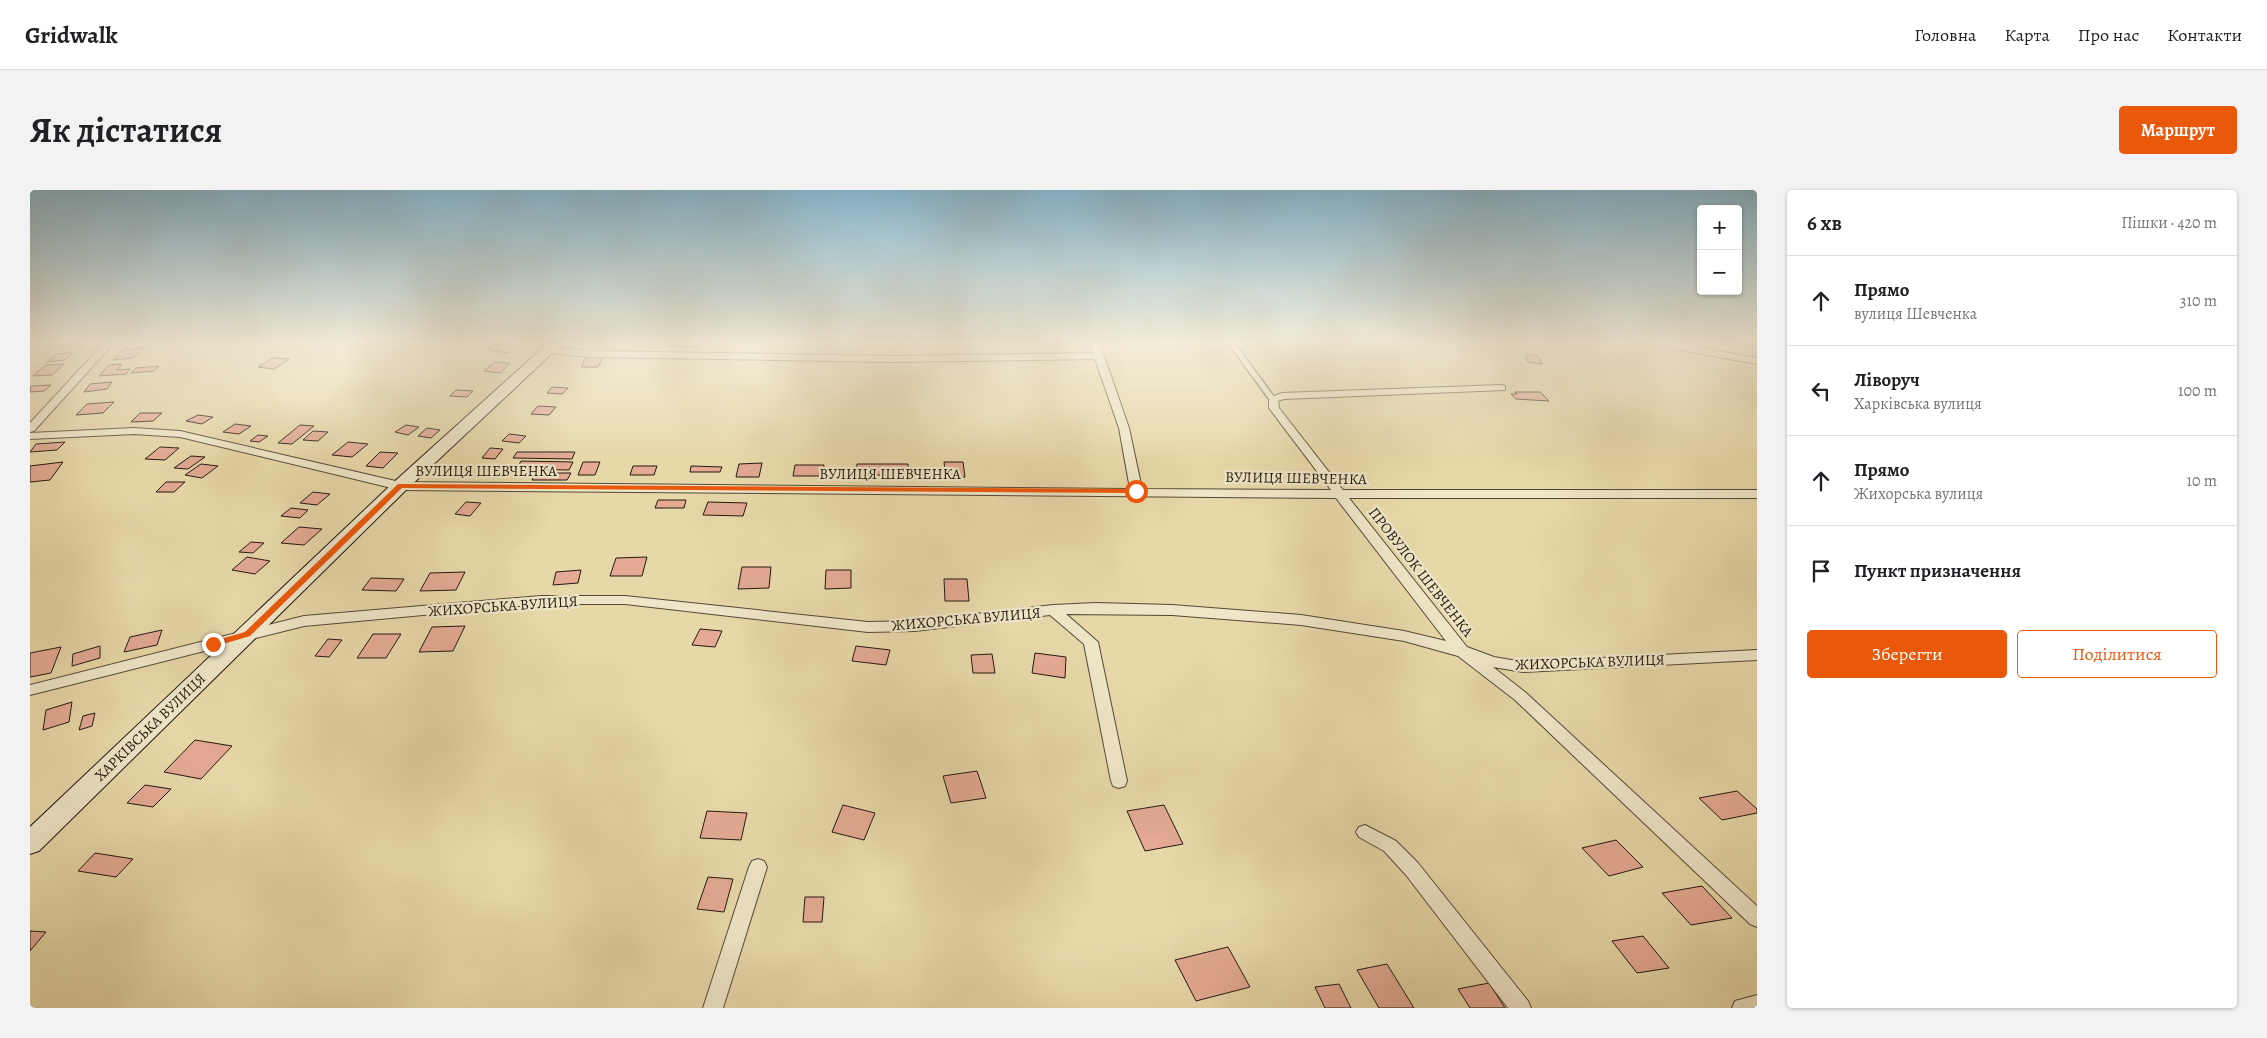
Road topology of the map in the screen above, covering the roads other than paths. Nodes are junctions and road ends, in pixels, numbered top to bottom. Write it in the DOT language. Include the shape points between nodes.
graph roads {
  1 [pos="73,382"];
  2 [pos="514,382"];
  3 [pos="1109,382"];
  4 [pos="1260,382"];
  5 [pos="1501,388"];
  6 [pos="1273,400"];
  7 [pos="30,429"];
  8 [pos="30,436"];
  9 [pos="400,486"];
  10 [pos="1136,491"];
  11 [pos="1340,494"];
  12 [pos="1757,494"];
  13 [pos="1053,610"];
  14 [pos="248,634"];
  15 [pos="1462,651"];
  16 [pos="1757,655"];
  17 [pos="30,690"];
  18 [pos="1119,781"];
  19 [pos="1365,832"];
  20 [pos="30,843"];
  21 [pos="758,867"];
  22 [pos="1757,918"];
  23 [pos="1757,1005"];
  24 [pos="713,1008"];
  25 [pos="1521,1008"];
  26 [pos="1742,1008"];
  1 -- 7 [label="street"];
  2 -- 9 [label="main road, ХАРКІВСЬКА ВУЛИЦЯ"];
  3 -- 10 [label="street" via="1124,428"];
  4 -- 6 [label="lane"];
  5 -- 6 [label="street" via="1282,396"];
  6 -- 11 [label="street, ПРОВУЛОК ШЕВЧЕНКА" via="1274,408"];
  8 -- 9 [label="street, ВУЛИЦЯ ШЕВЧЕНКА" via="134,431 180,434"];
  9 -- 10 [label="street, ВУЛИЦЯ ШЕВЧЕНКА"];
  9 -- 14 [label="main road, ХАРКІВСЬКА ВУЛИЦЯ"];
  10 -- 11 [label="street, ВУЛИЦЯ ШЕВЧЕНКА"];
  11 -- 12 [label="street, ВУЛИЦЯ ШЕВЧЕНКА"];
  11 -- 15 [label="street, ПРОВУЛОК ШЕВЧЕНКА"];
  13 -- 14 [label="street, ЖИХОРСЬКА ВУЛИЦЯ" via="915,626 868,627 625,600 540,600 304,621"];
  13 -- 15 [label="street, ЖИХОРСЬКА ВУЛИЦЯ" via="1172,610 1301,620 1404,636"];
  13 -- 18 [label="street" via="1091,642"];
  14 -- 17 [label="street, ЖИХОРСЬКА ВУЛИЦЯ"];
  14 -- 20 [label="main road, ХАРКІВСЬКА ВУЛИЦЯ"];
  15 -- 16 [label="street, ЖИХОРСЬКА ВУЛИЦЯ" via="1493,662 1523,667"];
  15 -- 22 [label="street, ПРОВУЛОК ШЕВЧЕНКА" via="1520,696"];
  19 -- 25 [label="street" via="1390,846 1412,869"];
  21 -- 24 [label="street"];
  23 -- 26 [label="street"];
}
